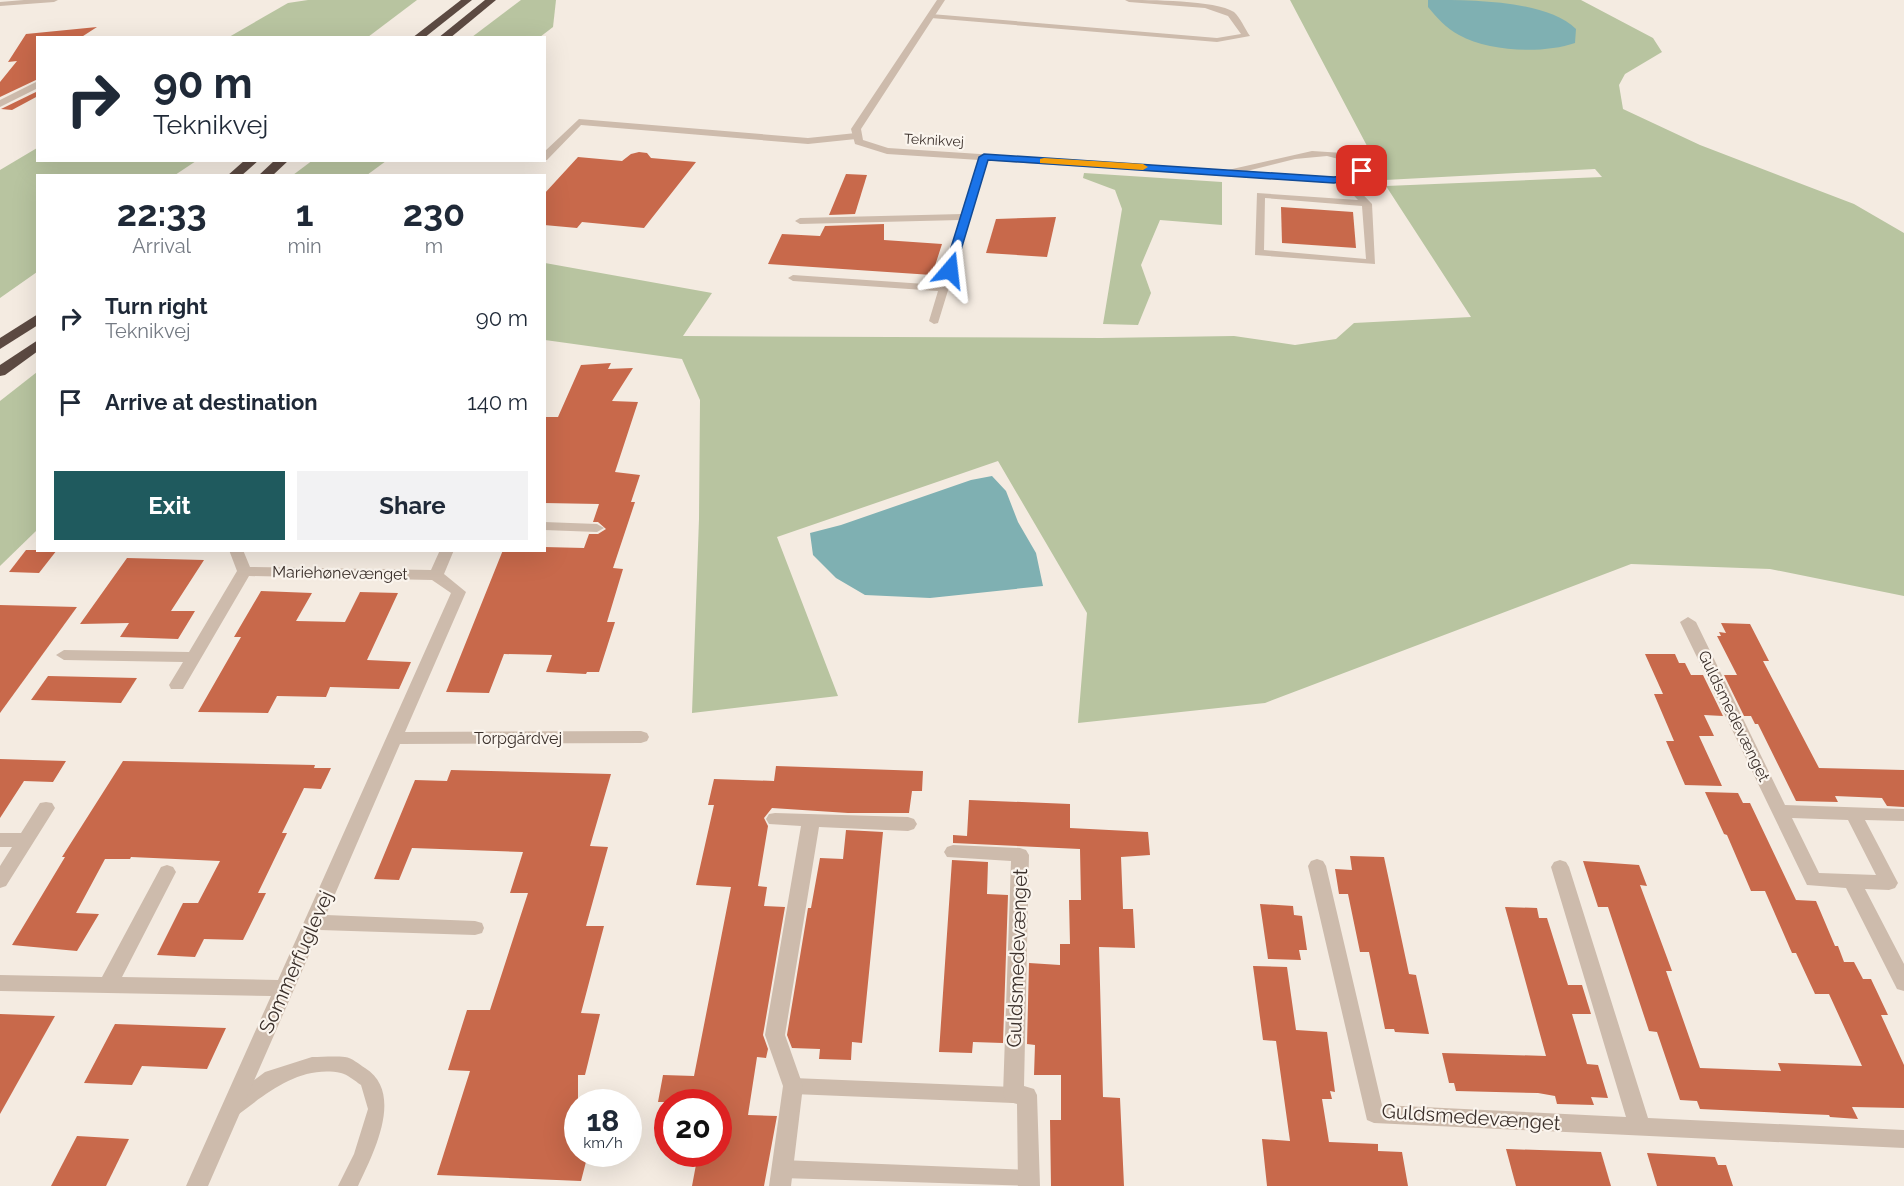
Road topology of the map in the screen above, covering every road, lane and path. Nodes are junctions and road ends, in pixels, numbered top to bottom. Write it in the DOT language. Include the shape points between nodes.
graph roads {
  1 [pos="54,0"];
  2 [pos="466,0"];
  3 [pos="491,0"];
  4 [pos="941,0"];
  5 [pos="1129,0"];
  6 [pos="0,4"];
  7 [pos="931,16"];
  8 [pos="420,36"];
  9 [pos="446,36"];
  10 [pos="36,85"];
  11 [pos="0,104"];
  12 [pos="856,135"];
  13 [pos="546,156"];
  14 [pos="984,157"];
  15 [pos="250,162"];
  16 [pos="281,162"];
  17 [pos="540,162"];
  18 [pos="534,168"];
  19 [pos="1232,172"];
  20 [pos="236,174"];
  21 [pos="266,174"];
  22 [pos="1342,179"];
  23 [pos="1367,204"];
  24 [pos="966,217"];
  25 [pos="800,221"];
  26 [pos="793,278"];
  27 [pos="944,288"];
  28 [pos="36,319"];
  29 [pos="934,321"];
  30 [pos="0,345"];
  31 [pos="36,345"];
  32 [pos="0,372"];
  33 [pos="546,526"];
  34 [pos="597,528"];
  35 [pos="237,552"];
  36 [pos="446,552"];
  37 [pos="244,571"];
  38 [pos="436,575"];
  39 [pos="1688,622"];
  40 [pos="64,655"];
  41 [pos="193,657"];
  42 [pos="177,685"];
  43 [pos="641,737"];
  44 [pos="394,738"];
  45 [pos="46,808"];
  46 [pos="1780,811"];
  47 [pos="1853,813"];
  48 [pos="1904,815"];
  49 [pos="775,819"];
  50 [pos="811,820"];
  51 [pos="908,824"];
  52 [pos="0,840"];
  53 [pos="25,840"];
  54 [pos="953,852"];
  55 [pos="1317,866"];
  56 [pos="1560,867"];
  57 [pos="167,872"];
  58 [pos="0,881"];
  59 [pos="1852,882"];
  60 [pos="314,922"];
  61 [pos="474,928"];
  62 [pos="0,983"];
  63 [pos="1904,983"];
  64 [pos="108,985"];
  65 [pos="285,988"];
  66 [pos="793,1086"];
  67 [pos="1013,1095"];
  68 [pos="232,1108"];
  69 [pos="1640,1127"];
  70 [pos="1904,1139"];
  71 [pos="781,1178"];
  72 [pos="1029,1183"];
  73 [pos="197,1186"];
  74 [pos="348,1186"];
  1 -- 6 [label="lane"];
  2 -- 8 [label="highway"];
  3 -- 9 [label="highway"];
  4 -- 7 [label="street"];
  5 -- 7 [label="lane" via="1206,6 1231,14 1246,36 1217,40"];
  7 -- 12 [label="street" via="856,129"];
  10 -- 11 [label="street"];
  12 -- 13 [label="lane" via="808,141 579,123"];
  12 -- 14 [label="street, Teknikvej" via="858,142 887,151"];
  14 -- 19 [label="street, Teknikvej"];
  14 -- 24 [label="lane"];
  15 -- 20 [label="highway"];
  16 -- 21 [label="highway"];
  17 -- 18 [label="lane"];
  19 -- 22 [label="street, Teknikvej"];
  19 -- 22 [label="street, Teknikvej" via="1316,153 1333,153 1358,161 1362,171"];
  22 -- 23 [label="lane"];
  23 -- 23 [label="lane" via="1371,262 1259,253 1260,195"];
  24 -- 25 [label="lane"];
  24 -- 27 [label="lane"];
  26 -- 27 [label="lane"];
  27 -- 29 [label="lane"];
  28 -- 30 [label="highway"];
  31 -- 32 [label="highway"];
  33 -- 34 [label="street"];
  35 -- 37 [label="street"];
  36 -- 38 [label="street"];
  37 -- 38 [label="street, Mariehønevænget"];
  37 -- 41 [label="street"];
  38 -- 44 [label="street" via="459,592"];
  39 -- 46 [label="street, Guldsmedevænget"];
  40 -- 41 [label="street"];
  41 -- 42 [label="street"];
  43 -- 44 [label="street, Torpgårdvej"];
  44 -- 60 [label="street, Sommerfuglevej"];
  45 -- 53 [label="street"];
  46 -- 47 [label="street"];
  46 -- 59 [label="street, Guldsmedevænget" via="1814,880"];
  47 -- 48 [label="street"];
  47 -- 59 [label="street, Guldsmedevænget" via="1889,883"];
  49 -- 50 [label="street"];
  50 -- 51 [label="street"];
  50 -- 66 [label="street" via="775,1035"];
  52 -- 53 [label="street"];
  53 -- 58 [label="street"];
  54 -- 67 [label="street, Guldsmedevænget" via="1020,855"];
  55 -- 69 [label="street, Guldsmedevænget" via="1374,1114"];
  56 -- 69 [label="street"];
  57 -- 64 [label="street"];
  59 -- 63 [label="street"];
  60 -- 61 [label="street"];
  60 -- 65 [label="street, Sommerfuglevej"];
  62 -- 64 [label="street"];
  64 -- 65 [label="street"];
  65 -- 68 [label="street, Sommerfuglevej"];
  66 -- 67 [label="lane"];
  66 -- 71 [label="street"];
  67 -- 72 [label="street" via="1027,1095"];
  68 -- 73 [label="street, Sommerfuglevej"];
  68 -- 74 [label="lane" via="272,1078 312,1065 345,1065 369,1080 377,1109 363,1155"];
  69 -- 70 [label="street, Guldsmedevænget"];
  71 -- 72 [label="lane"];
}
